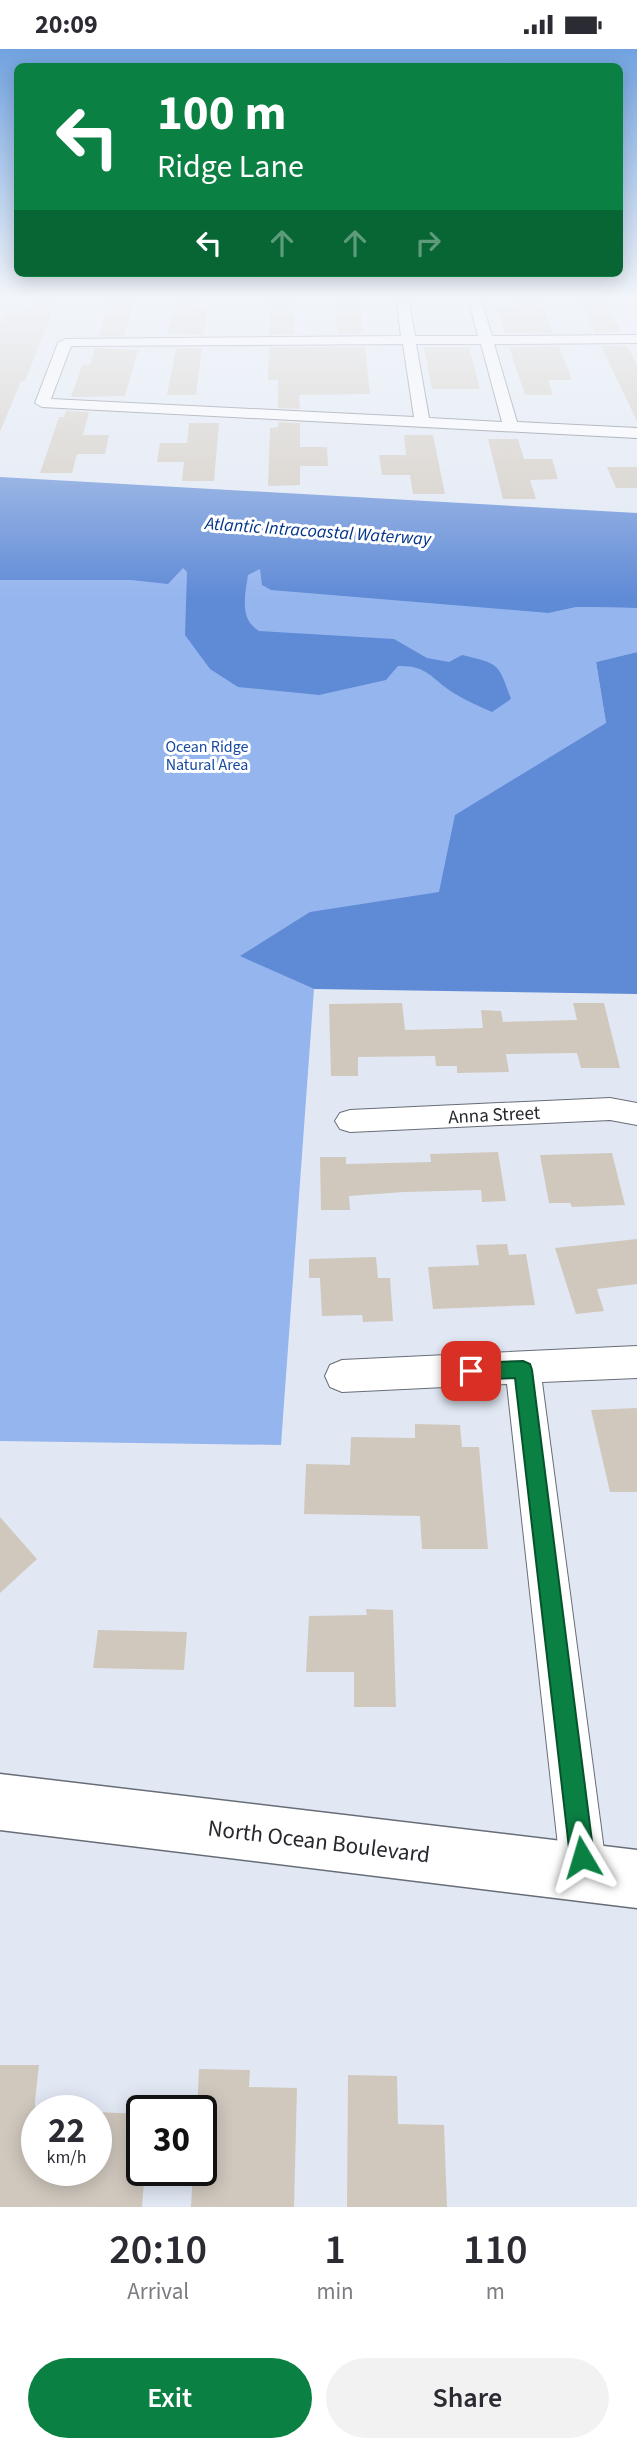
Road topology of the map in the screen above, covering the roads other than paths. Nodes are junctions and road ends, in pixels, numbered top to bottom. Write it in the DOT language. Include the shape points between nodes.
graph roads {
  1 [pos="44,398"];
  2 [pos="418,398"];
  3 [pos="503,398"];
  4 [pos="422,422"];
  5 [pos="511,427"];
  6 [pos="637,433"];
  7 [pos="637,1114"];
  8 [pos="350,1121"];
  9 [pos="637,1362"];
  10 [pos="523,1370"];
  11 [pos="342,1375"];
  12 [pos="0,1802"];
  13 [pos="610,1876"];
  1 -- 4 [label="street" via="42,403"];
  2 -- 4 [label="street"];
  3 -- 5 [label="street"];
  4 -- 5 [label="street"];
  5 -- 6 [label="street"];
  7 -- 8 [label="street, Anna Street" via="610,1109"];
  9 -- 10 [label="street"];
  10 -- 11 [label="street"];
  10 -- 13 [label="street"];
  12 -- 13 [label="main road, North Ocean Boulevard"];
}
